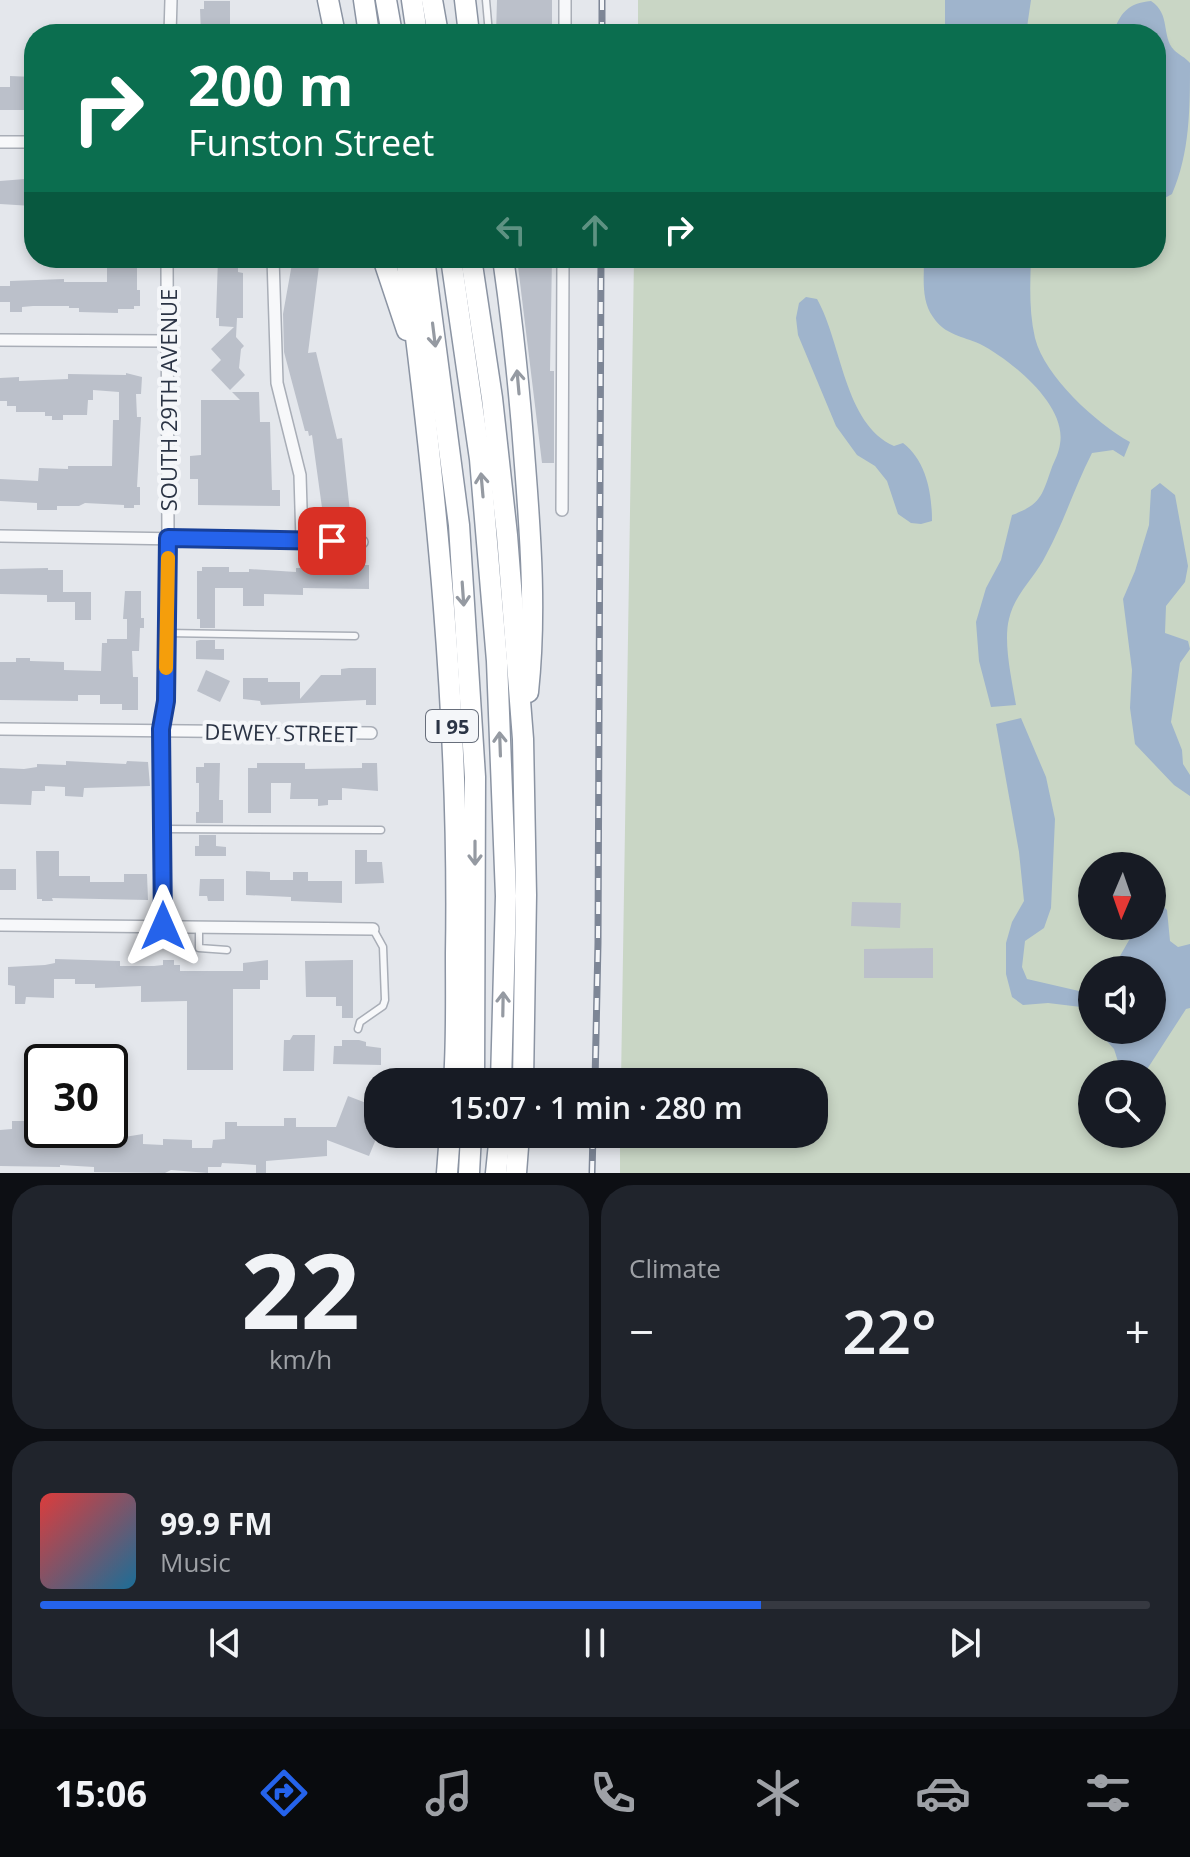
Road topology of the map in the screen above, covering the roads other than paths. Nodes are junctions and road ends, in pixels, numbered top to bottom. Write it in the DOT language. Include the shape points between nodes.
graph roads {
  1 [pos="171,0"];
  2 [pos="328,0"];
  3 [pos="364,0"];
  4 [pos="386,0"];
  5 [pos="412,0"];
  6 [pos="432,0"];
  7 [pos="465,0"];
  8 [pos="486,0"];
  9 [pos="565,0"];
  10 [pos="170,24"];
  11 [pos="333,24"];
  12 [pos="368,24"];
  13 [pos="390,24"];
  14 [pos="416,24"];
  15 [pos="436,24"];
  16 [pos="468,24"];
  17 [pos="488,24"];
  18 [pos="565,24"];
  19 [pos="0,142"];
  20 [pos="24,142"];
  21 [pos="167,268"];
  22 [pos="273,268"];
  23 [pos="386,268"];
  24 [pos="407,268"];
  25 [pos="425,268"];
  26 [pos="452,268"];
  27 [pos="472,268"];
  28 [pos="504,268"];
  29 [pos="563,268"];
  30 [pos="0,340"];
  31 [pos="167,341"];
  32 [pos="421,372"];
  33 [pos="562,510"];
  34 [pos="0,536"];
  35 [pos="168,538"];
  36 [pos="302,541"];
  37 [pos="362,542"];
  38 [pos="167,633"];
  39 [pos="355,636"];
  40 [pos="0,729"];
  41 [pos="161,729"];
  42 [pos="371,733"];
  43 [pos="523,739"];
  44 [pos="162,829"];
  45 [pos="381,830"];
  46 [pos="0,925"];
  47 [pos="163,926"];
  48 [pos="199,927"];
  49 [pos="373,929"];
  50 [pos="227,950"];
  51 [pos="358,1029"];
  52 [pos="454,1068"];
  53 [pos="474,1068"];
  54 [pos="501,1068"];
  55 [pos="523,1068"];
  56 [pos="449,1148"];
  57 [pos="470,1148"];
  58 [pos="499,1148"];
  59 [pos="518,1148"];
  60 [pos="447,1173"];
  61 [pos="469,1173"];
  62 [pos="496,1173"];
  63 [pos="516,1173"];
  1 -- 10 [label="street"];
  2 -- 11 [label="highway"];
  3 -- 12 [label="highway"];
  4 -- 13 [label="highway"];
  5 -- 14 [label="highway"];
  6 -- 15 [label="highway"];
  7 -- 16 [label="highway"];
  8 -- 17 [label="lane"];
  9 -- 18 [label="street"];
  19 -- 20 [label="street"];
  21 -- 31 [label="street, SOUTH 29TH AVENUE"];
  22 -- 36 [label="street" via="277,383 300,475"];
  23 -- 32 [label="highway"];
  24 -- 32 [label="highway, I 95"];
  25 -- 53 [label="highway, one-way" via="459,525 475,777"];
  54 -- 26 [label="highway, one-way" via="506,896 497,661 480,459"];
  27 -- 43 [label="highway" via="492,398"];
  43 -- 28 [label="highway, one-way" via="533,639 531,542"];
  29 -- 33 [label="street"];
  30 -- 31 [label="street"];
  31 -- 35 [label="street, SOUTH 29TH AVENUE"];
  32 -- 52 [label="highway, I 95" via="454,753"];
  34 -- 35 [label="street"];
  35 -- 36 [label="street"];
  35 -- 38 [label="street, SOUTH 29TH AVENUE"];
  36 -- 37 [label="street"];
  38 -- 39 [label="lane"];
  38 -- 41 [label="street, SOUTH 29TH AVENUE"];
  40 -- 41 [label="street, DEWEY STREET"];
  41 -- 42 [label="street, DEWEY STREET"];
  41 -- 44 [label="street, SOUTH 29TH AVENUE"];
  43 -- 55 [label="highway"];
  44 -- 45 [label="lane"];
  44 -- 47 [label="street, SOUTH 29TH AVENUE"];
  46 -- 47 [label="street"];
  47 -- 48 [label="street"];
  48 -- 49 [label="street"];
  48 -- 50 [label="lane" via="199,948"];
  49 -- 51 [label="lane" via="383,947 385,1000"];
  56 -- 60 [label="highway"];
  57 -- 61 [label="highway"];
  58 -- 62 [label="highway"];
  59 -- 63 [label="highway"];
}
